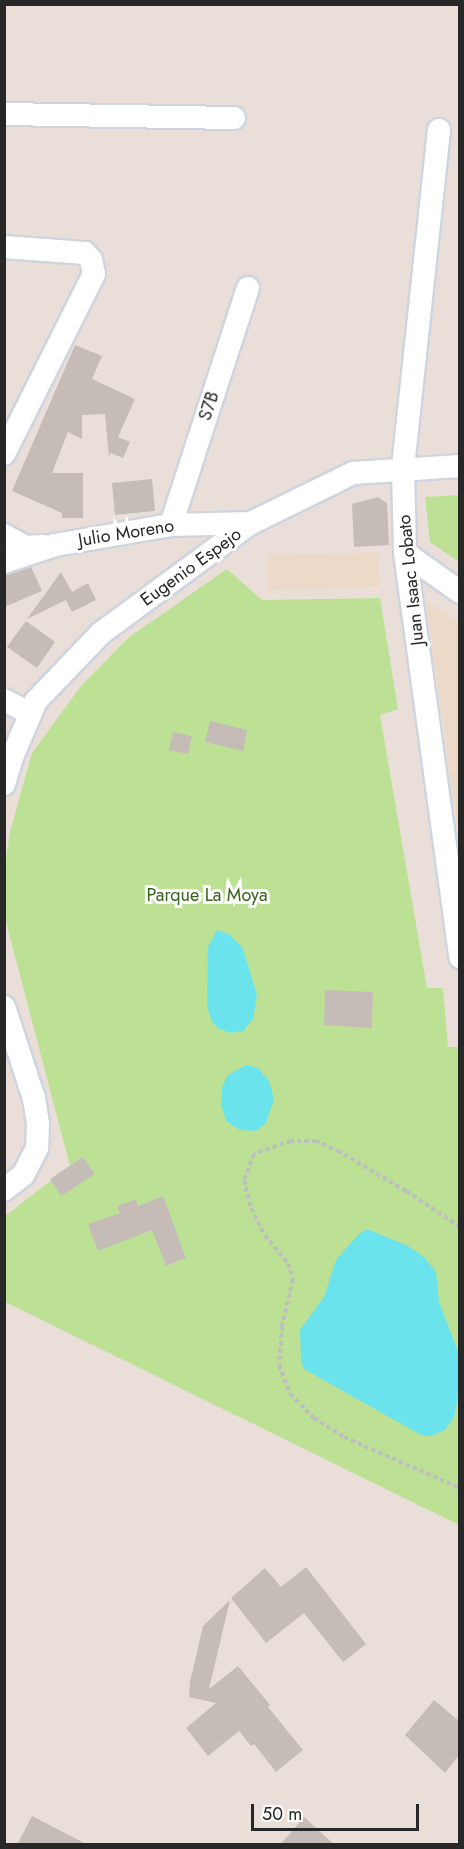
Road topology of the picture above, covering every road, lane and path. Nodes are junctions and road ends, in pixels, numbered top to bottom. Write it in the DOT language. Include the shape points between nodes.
graph roads {
  1 [pos="4,114"];
  2 [pos="234,118"];
  3 [pos="439,130"];
  4 [pos="4,247"];
  5 [pos="248,288"];
  6 [pos="4,454"];
  7 [pos="459,466"];
  8 [pos="403,469"];
  9 [pos="251,523"];
  10 [pos="171,525"];
  11 [pos="4,535"];
  12 [pos="55,545"];
  13 [pos="405,553"];
  14 [pos="4,562"];
  15 [pos="459,592"];
  16 [pos="4,700"];
  17 [pos="31,714"];
  18 [pos="4,784"];
  19 [pos="459,957"];
  20 [pos="4,1006"];
  21 [pos="4,1190"];
  22 [pos="459,1227"];
  23 [pos="459,1488"];
  1 -- 2 [label="street"];
  3 -- 8 [label="street, Juan Isaac Lobato"];
  4 -- 6 [label="street" via="85,253 94,274"];
  5 -- 10 [label="street, S7B"];
  7 -- 8 [label="street, Eugenio Espejo"];
  8 -- 9 [label="street, Eugenio Espejo" via="353,473"];
  8 -- 13 [label="street, Juan Isaac Lobato"];
  9 -- 10 [label="street, Julio Moreno"];
  9 -- 17 [label="street, Eugenio Espejo" via="101,633 36,701"];
  10 -- 12 [label="street, Julio Moreno"];
  11 -- 12 [label="street" via="26,547"];
  12 -- 14 [label="street, Julio Moreno"];
  13 -- 15 [label="street"];
  13 -- 19 [label="street, Juan Isaac Lobato"];
  16 -- 17 [label="street"];
  17 -- 18 [label="street, Eugenio Espejo"];
  20 -- 21 [label="street" via="34,1098 38,1124 37,1148 23,1175"];
  22 -- 23 [label="path" via="406,1191 316,1141 291,1141 254,1154 244,1180 251,1208 265,1235 288,1263 293,1279 282,1326 279,1365 290,1394 314,1418 344,1437"];
}
